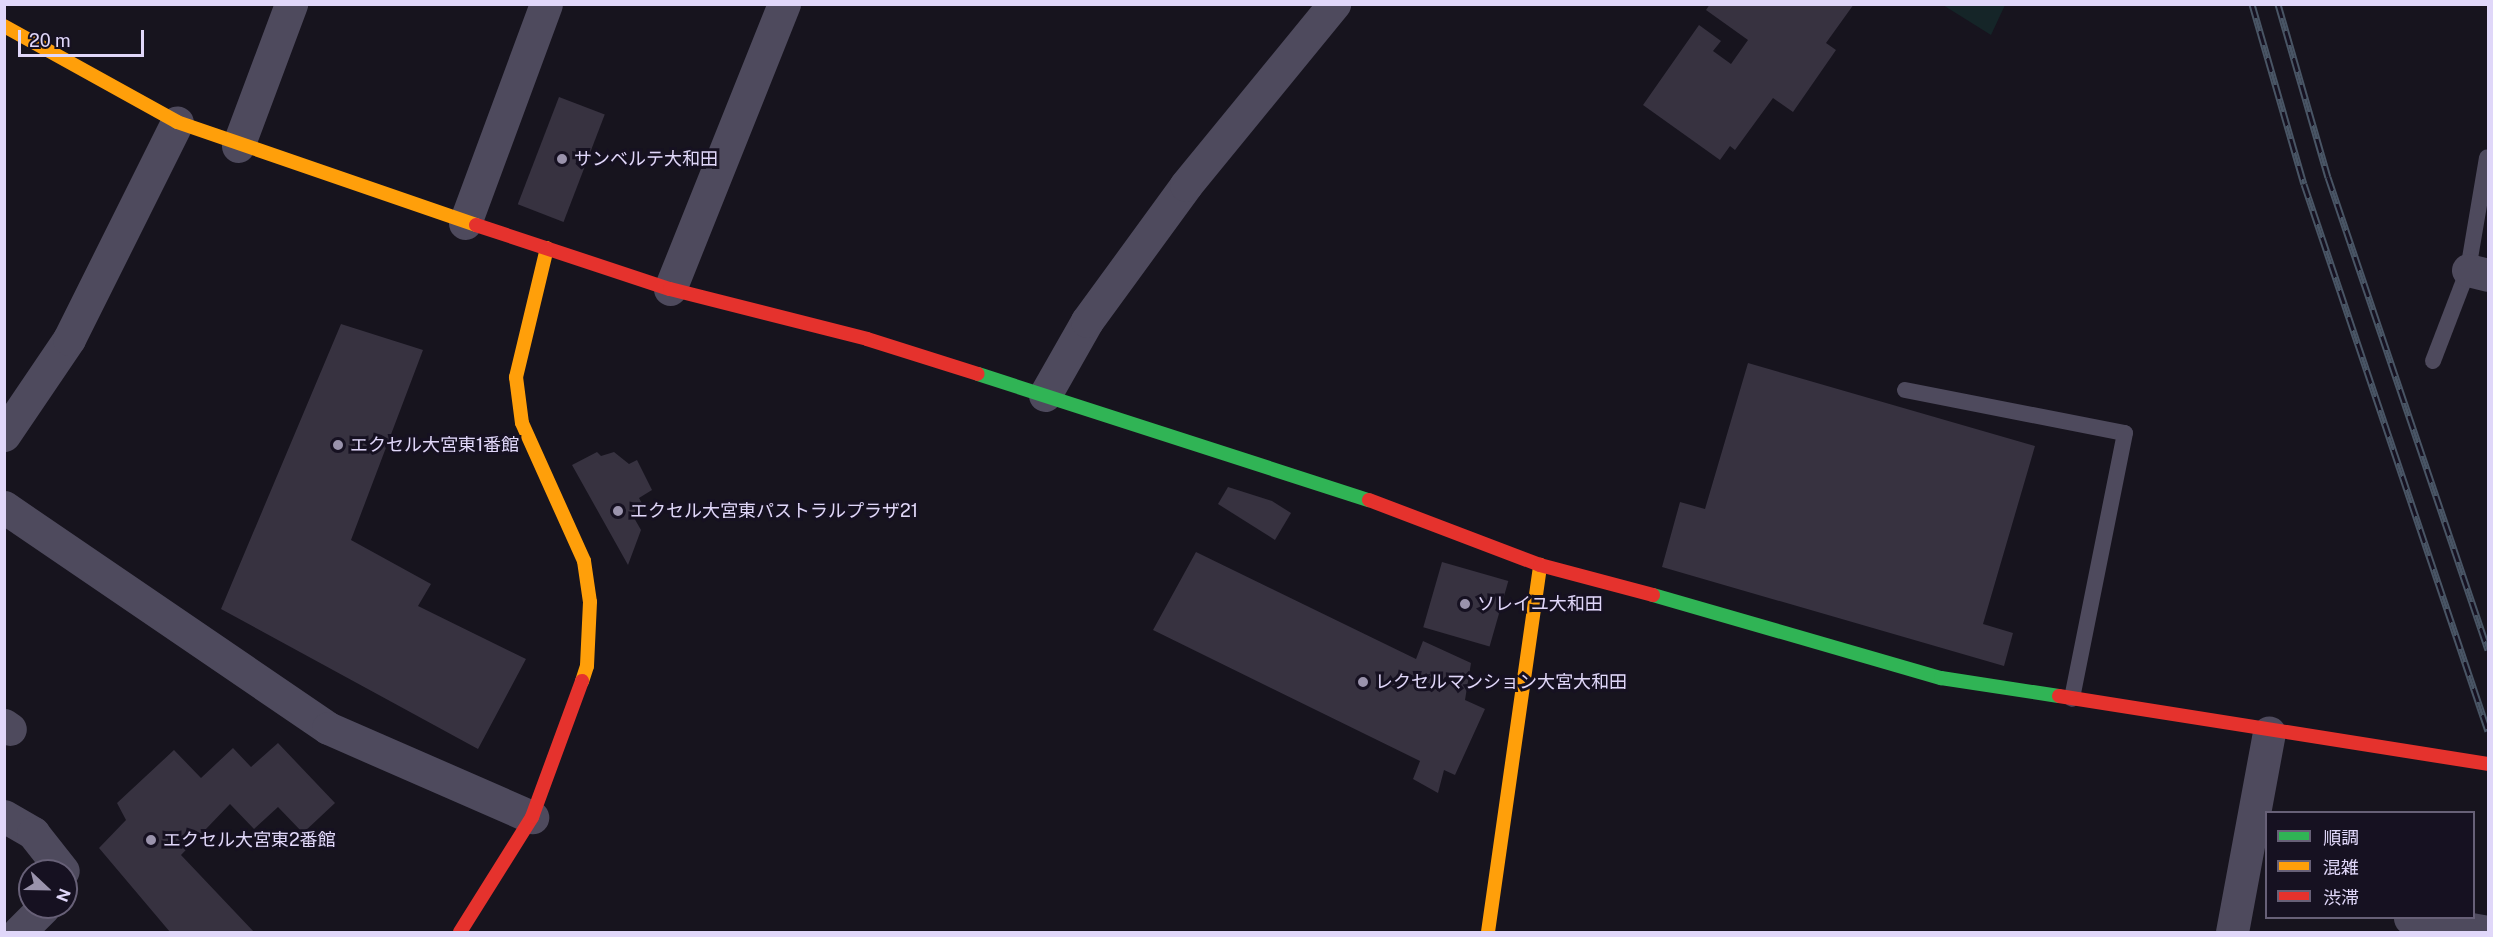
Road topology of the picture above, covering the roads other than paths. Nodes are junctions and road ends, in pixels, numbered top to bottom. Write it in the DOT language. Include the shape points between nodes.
graph roads {
  1 [pos="291,4"];
  2 [pos="546,4"];
  3 [pos="784,4"];
  4 [pos="1334,4"];
  5 [pos="4,26"];
  6 [pos="177,122"];
  7 [pos="238,146"];
  8 [pos="2487,158"];
  9 [pos="465,223"];
  10 [pos="547,248"];
  11 [pos="2478,272"];
  12 [pos="670,289"];
  13 [pos="2433,361"];
  14 [pos="1905,390"];
  15 [pos="1045,396"];
  16 [pos="13,403"];
  17 [pos="4,435"];
  18 [pos="4,507"];
  19 [pos="1540,565"];
  20 [pos="2072,699"];
  21 [pos="2269,732"];
  22 [pos="2488,764"];
  23 [pos="4,816"];
  24 [pos="532,817"];
  25 [pos="54,859"];
  26 [pos="2254,889"];
  27 [pos="32,919"];
  28 [pos="2416,919"];
  29 [pos="2488,932"];
  30 [pos="19,933"];
  31 [pos="460,933"];
  32 [pos="1488,933"];
  33 [pos="2232,933"];
  1 -- 7 [label="street"];
  2 -- 9 [label="street"];
  3 -- 12 [label="street"];
  4 -- 15 [label="street" via="1186,184 1087,321"];
  5 -- 6 [label="street"];
  6 -- 7 [label="street"];
  6 -- 16 [label="street" via="69,339"];
  7 -- 9 [label="street"];
  8 -- 11 [label="lane"];
  9 -- 10 [label="street"];
  10 -- 12 [label="street"];
  10 -- 24 [label="street" via="516,377 522,423 584,561 590,602 587,666"];
  11 -- 13 [label="lane"];
  12 -- 15 [label="street" via="867,339"];
  14 -- 20 [label="lane" via="2125,433"];
  15 -- 19 [label="street" via="1425,519"];
  16 -- 17 [label="street"];
  18 -- 24 [label="street" via="328,728"];
  19 -- 20 [label="street" via="1825,641 1941,678"];
  19 -- 32 [label="street"];
  20 -- 21 [label="street"];
  21 -- 22 [label="street"];
  21 -- 26 [label="street"];
  23 -- 25 [label="street" via="33,833"];
  24 -- 31 [label="street"];
  26 -- 33 [label="street"];
  27 -- 30 [label="street"];
  28 -- 29 [label="street"];
}
